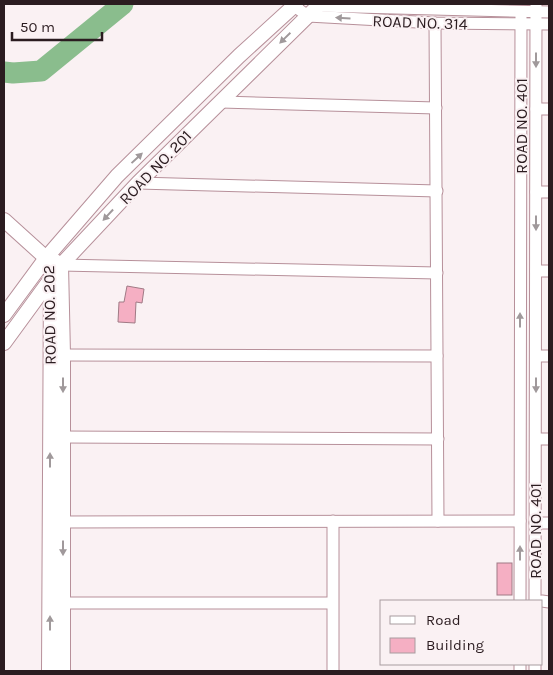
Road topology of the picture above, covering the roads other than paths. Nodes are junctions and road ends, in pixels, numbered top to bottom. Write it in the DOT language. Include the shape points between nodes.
graph roads {
  1 [pos="295,5"];
  2 [pos="318,5"];
  3 [pos="441,6"];
  4 [pos="536,8"];
  5 [pos="521,12"];
  6 [pos="549,12"];
  7 [pos="308,16"];
  8 [pos="435,24"];
  9 [pos="521,24"];
  10 [pos="536,24"];
  11 [pos="549,24"];
  12 [pos="221,102"];
  13 [pos="436,108"];
  14 [pos="536,109"];
  15 [pos="549,109"];
  16 [pos="138,183"];
  17 [pos="436,191"];
  18 [pos="536,192"];
  19 [pos="549,192"];
  20 [pos="4,220"];
  21 [pos="46,258"];
  22 [pos="61,265"];
  23 [pos="536,271"];
  24 [pos="549,271"];
  25 [pos="437,273"];
  26 [pos="51,277"];
  27 [pos="4,315"];
  28 [pos="4,343"];
  29 [pos="63,355"];
  30 [pos="437,356"];
  31 [pos="536,356"];
  32 [pos="549,356"];
  33 [pos="63,437"];
  34 [pos="536,439"];
  35 [pos="549,439"];
  36 [pos="438,440"];
  37 [pos="333,521"];
  38 [pos="438,521"];
  39 [pos="520,521"];
  40 [pos="63,522"];
  41 [pos="536,523"];
  42 [pos="549,523"];
  43 [pos="520,600"];
  44 [pos="536,600"];
  45 [pos="63,603"];
  46 [pos="332,603"];
  47 [pos="50,671"];
  48 [pos="63,671"];
  49 [pos="333,671"];
  1 -- 7 [label="street"];
  21 -- 1 [label="street, ROAD NO. 201, one-way" via="117,176"];
  2 -- 3 [label="street, ROAD NO. 314"];
  2 -- 7 [label="street, ROAD NO. 201"];
  3 -- 5 [label="street, ROAD NO. 314"];
  4 -- 5 [label="street, ROAD NO. 314"];
  4 -- 6 [label="street, ROAD NO. 314"];
  4 -- 10 [label="street, ROAD NO. 401"];
  5 -- 9 [label="street, ROAD NO. 401"];
  8 -- 7 [label="street, ROAD NO. 314, one-way"];
  7 -- 12 [label="street, ROAD NO. 201, one-way"];
  8 -- 9 [label="street, ROAD NO. 314"];
  8 -- 13 [label="street"];
  9 -- 10 [label="street, ROAD NO. 314"];
  39 -- 9 [label="street, ROAD NO. 401, one-way"];
  10 -- 11 [label="street, ROAD NO. 314"];
  10 -- 14 [label="street, ROAD NO. 401, one-way"];
  12 -- 13 [label="street"];
  12 -- 16 [label="street, ROAD NO. 201"];
  13 -- 17 [label="street"];
  14 -- 15 [label="street"];
  14 -- 18 [label="street, ROAD NO. 401"];
  16 -- 17 [label="street"];
  16 -- 22 [label="street, ROAD NO. 201, one-way"];
  17 -- 25 [label="street"];
  18 -- 19 [label="street"];
  18 -- 23 [label="street, ROAD NO. 401, one-way"];
  20 -- 21 [label="street"];
  21 -- 22 [label="street, ROAD NO. 202"];
  21 -- 26 [label="street, ROAD NO. 202"];
  21 -- 27 [label="street, ROAD NO. 201"];
  22 -- 25 [label="street"];
  22 -- 26 [label="street, ROAD NO. 201"];
  22 -- 29 [label="street, ROAD NO. 202"];
  23 -- 24 [label="street"];
  23 -- 31 [label="street, ROAD NO. 401"];
  25 -- 30 [label="street"];
  26 -- 28 [label="street, ROAD NO. 201"];
  47 -- 26 [label="street, ROAD NO. 202, one-way"];
  29 -- 30 [label="street"];
  29 -- 33 [label="street, ROAD NO. 202, one-way"];
  30 -- 36 [label="street"];
  31 -- 32 [label="street"];
  31 -- 34 [label="street, ROAD NO. 401, one-way"];
  33 -- 36 [label="street"];
  33 -- 40 [label="street, ROAD NO. 202"];
  34 -- 35 [label="street"];
  34 -- 41 [label="street, ROAD NO. 401"];
  36 -- 38 [label="street"];
  37 -- 38 [label="street"];
  37 -- 40 [label="street"];
  37 -- 46 [label="street"];
  38 -- 39 [label="street"];
  43 -- 39 [label="street, ROAD NO. 401, one-way"];
  40 -- 45 [label="street, ROAD NO. 202, one-way"];
  41 -- 42 [label="street"];
  41 -- 44 [label="street, ROAD NO. 401"];
  45 -- 46 [label="street"];
  45 -- 48 [label="street, ROAD NO. 202"];
  46 -- 49 [label="street"];
}
